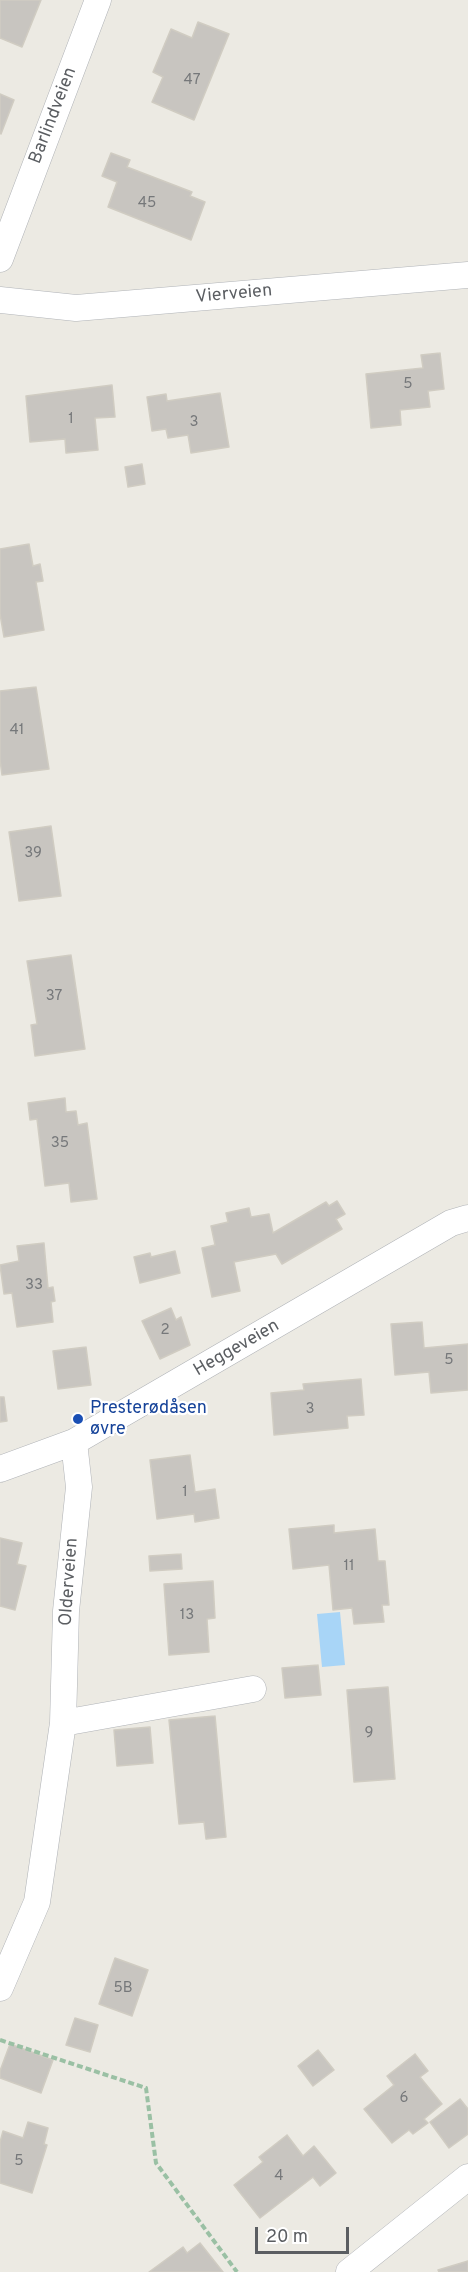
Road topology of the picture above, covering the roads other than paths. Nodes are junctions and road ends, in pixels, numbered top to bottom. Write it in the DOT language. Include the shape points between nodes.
graph roads {
  1 [pos="98,0"];
  2 [pos="5,232"];
  3 [pos="0,259"];
  4 [pos="468,274"];
  5 [pos="0,300"];
  6 [pos="468,1218"];
  7 [pos="74,1442"];
  8 [pos="0,1469"];
  9 [pos="253,1689"];
  10 [pos="63,1723"];
  11 [pos="0,1988"];
  12 [pos="468,2177"];
  13 [pos="349,2272"];
  1 -- 2 [label="street, Barlindveien"];
  2 -- 3 [label="street, Barlindveien"];
  4 -- 5 [label="street, Vierveien" via="76,308"];
  6 -- 7 [label="street, Heggeveien" via="451,1223"];
  7 -- 8 [label="street, Heggeveien"];
  7 -- 10 [label="street, Olderveien" via="79,1487 66,1611"];
  9 -- 10 [label="street"];
  10 -- 11 [label="street, Olderveien" via="36,1902"];
  12 -- 13 [label="street"];
}
